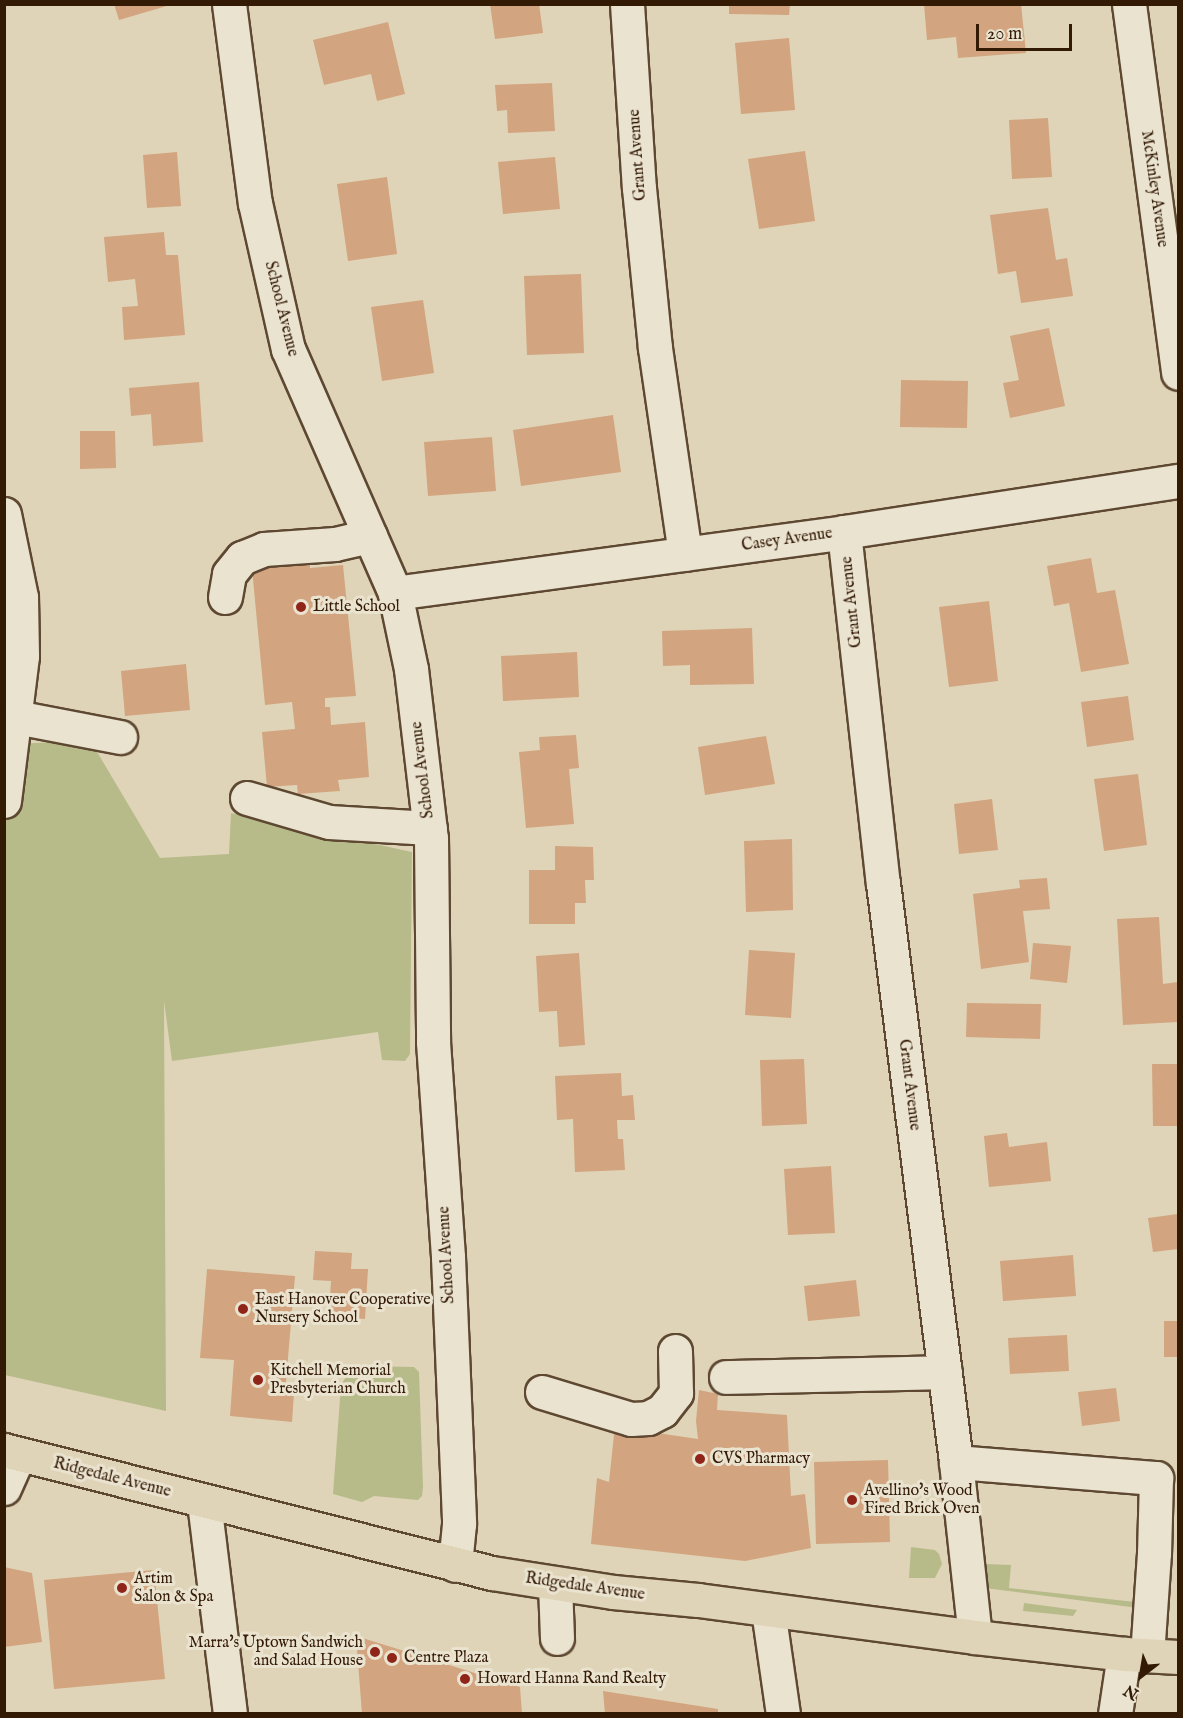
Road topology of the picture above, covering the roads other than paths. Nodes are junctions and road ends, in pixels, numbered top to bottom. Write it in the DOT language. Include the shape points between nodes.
graph roads {
  1 [pos="229,4"];
  2 [pos="627,4"];
  3 [pos="1129,4"];
  4 [pos="1179,373"];
  5 [pos="1179,481"];
  6 [pos="4,514"];
  7 [pos="844,532"];
  8 [pos="370,536"];
  9 [pos="685,554"];
  10 [pos="395,593"];
  11 [pos="225,597"];
  12 [pos="15,717"];
  13 [pos="120,737"];
  14 [pos="247,798"];
  15 [pos="4,801"];
  16 [pos="430,828"];
  17 [pos="675,1351"];
  18 [pos="945,1372"];
  19 [pos="726,1377"];
  20 [pos="542,1392"];
  21 [pos="12,1452"];
  22 [pos="956,1462"];
  23 [pos="4,1488"];
  24 [pos="204,1502"];
  25 [pos="455,1564"];
  26 [pos="555,1584"];
  27 [pos="768,1610"];
  28 [pos="975,1637"];
  29 [pos="557,1638"];
  30 [pos="1150,1656"];
  31 [pos="230,1713"];
  32 [pos="783,1713"];
  33 [pos="1115,1713"];
  1 -- 8 [label="street, School Avenue" via="255,202 288,349"];
  2 -- 9 [label="street, Grant Avenue" via="655,348"];
  3 -- 4 [label="street, McKinley Avenue"];
  5 -- 7 [label="street, Casey Avenue"];
  6 -- 12 [label="street" via="21,597 22,656"];
  7 -- 9 [label="street, Casey Avenue"];
  7 -- 18 [label="street, Grant Avenue" via="883,883"];
  8 -- 10 [label="street, School Avenue"];
  8 -- 11 [label="street" via="253,553 242,558 229,574"];
  9 -- 10 [label="street, Casey Avenue"];
  10 -- 16 [label="street, School Avenue" via="411,669"];
  12 -- 13 [label="street"];
  12 -- 15 [label="street"];
  14 -- 16 [label="street" via="329,822"];
  16 -- 25 [label="street, School Avenue" via="433,1042 447,1237 459,1524"];
  17 -- 20 [label="street" via="676,1393 662,1411 648,1418 631,1419"];
  18 -- 19 [label="street"];
  18 -- 22 [label="street, Grant Avenue"];
  21 -- 23 [label="street"];
  21 -- 24 [label="main road, Ridgedale Avenue"];
  22 -- 28 [label="street, Grant Avenue"];
  22 -- 30 [label="street" via="1156,1478"];
  24 -- 25 [label="main road, Ridgedale Avenue"];
  24 -- 31 [label="street"];
  25 -- 26 [label="main road, Ridgedale Avenue"];
  26 -- 27 [label="main road, Ridgedale Avenue"];
  26 -- 29 [label="street"];
  27 -- 28 [label="main road, Ridgedale Avenue"];
  27 -- 32 [label="street"];
  28 -- 30 [label="main road, Ridgedale Avenue"];
  30 -- 33 [label="street"];
}
